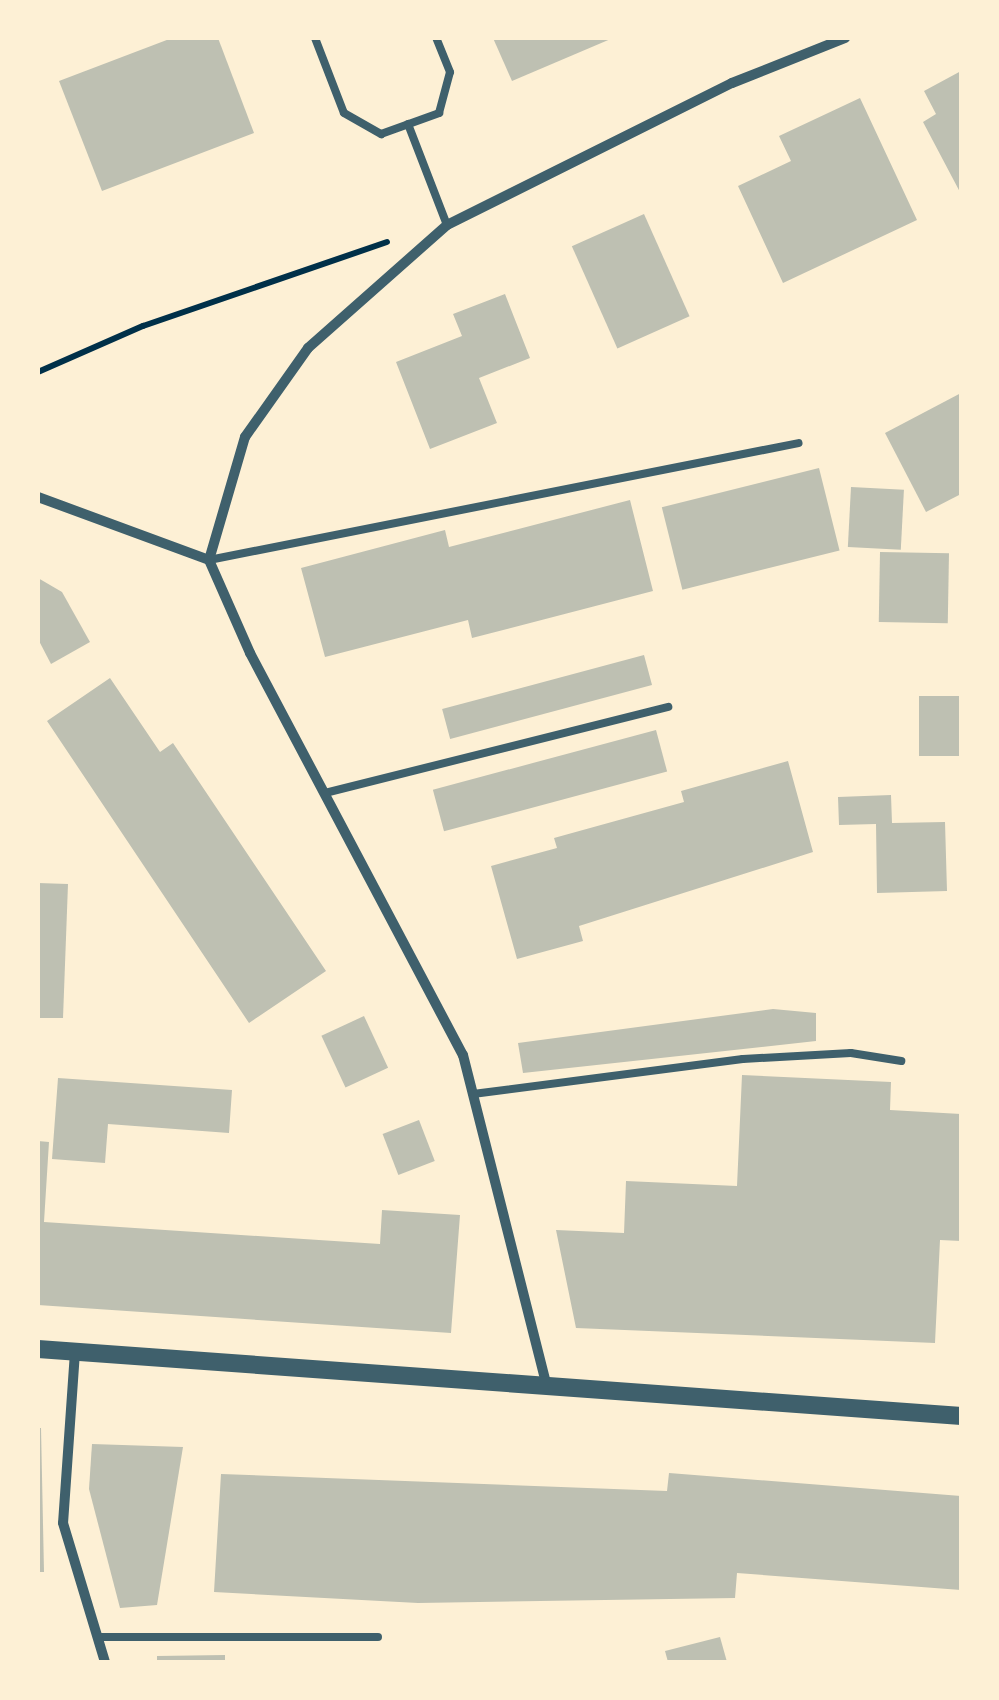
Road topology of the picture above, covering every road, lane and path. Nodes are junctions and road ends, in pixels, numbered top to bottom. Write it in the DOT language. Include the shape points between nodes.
graph roads {
  1 [pos="315,38"];
  2 [pos="436,38"];
  3 [pos="844,38"];
  4 [pos="408,124"];
  5 [pos="447,224"];
  6 [pos="391,240"];
  7 [pos="38,372"];
  8 [pos="799,443"];
  9 [pos="38,496"];
  10 [pos="209,560"];
  11 [pos="668,707"];
  12 [pos="325,793"];
  13 [pos="901,1062"];
  14 [pos="473,1094"];
  15 [pos="38,1349"];
  16 [pos="76,1352"];
  17 [pos="546,1384"];
  18 [pos="962,1416"];
  19 [pos="98,1636"];
  20 [pos="378,1637"];
  21 [pos="106,1662"];
  1 -- 4 [label="lane" via="344,114 381,134"];
  2 -- 4 [label="lane" via="450,72 439,113"];
  3 -- 5 [label="street" via="732,83"];
  4 -- 5 [label="lane"];
  5 -- 10 [label="street" via="308,348 244,437"];
  6 -- 7 [label="path" via="142,326"];
  8 -- 10 [label="lane"];
  9 -- 10 [label="street"];
  10 -- 12 [label="street"];
  11 -- 12 [label="lane"];
  12 -- 14 [label="street" via="463,1054"];
  13 -- 14 [label="lane" via="851,1053 743,1059"];
  14 -- 17 [label="street"];
  15 -- 16 [label="street"];
  16 -- 17 [label="street"];
  16 -- 19 [label="street" via="63,1523"];
  17 -- 18 [label="street"];
  19 -- 20 [label="lane"];
  19 -- 21 [label="street"];
}
